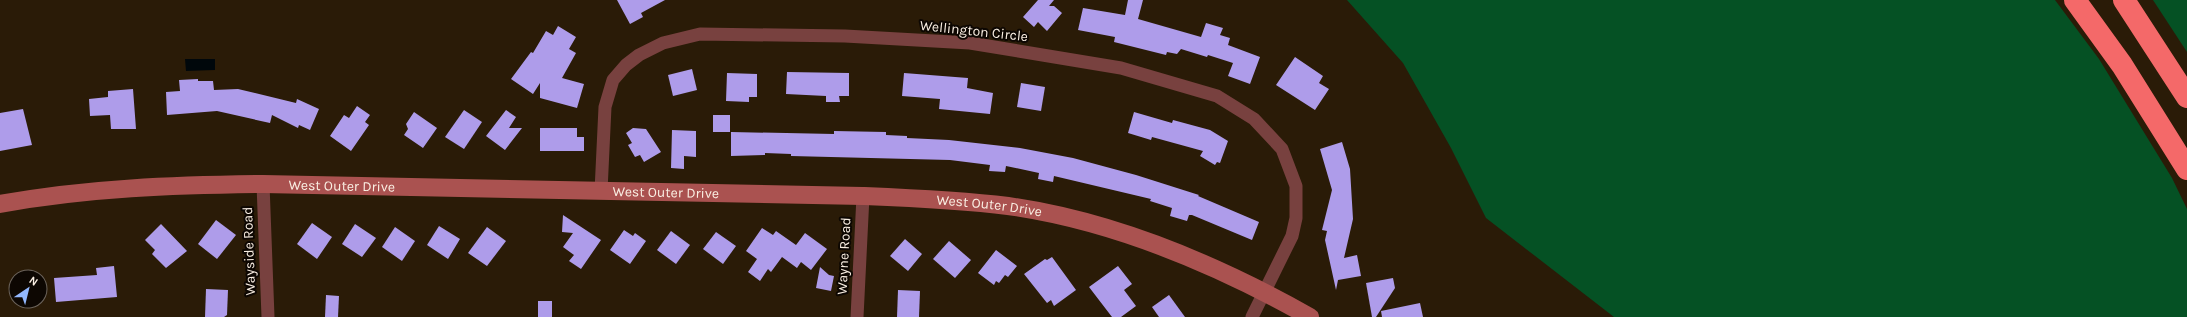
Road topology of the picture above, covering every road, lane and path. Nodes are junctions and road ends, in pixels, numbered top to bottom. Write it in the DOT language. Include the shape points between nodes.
graph roads {
  1 [pos="2075,0"];
  2 [pos="2124,0"];
  3 [pos="2187,97"];
  4 [pos="2187,169"];
  5 [pos="263,184"];
  6 [pos="601,191"];
  7 [pos="863,196"];
  8 [pos="0,204"];
  9 [pos="1265,292"];
  10 [pos="268,317"];
  11 [pos="857,317"];
  12 [pos="1252,317"];
  13 [pos="1310,317"];
  1 -- 4 [label="highway" via="2122,65"];
  2 -- 3 [label="highway"];
  5 -- 6 [label="street, West Outer Drive"];
  5 -- 8 [label="street, West Outer Drive" via="180,185 109,190"];
  5 -- 10 [label="street, Wayside Road"];
  6 -- 7 [label="street, West Outer Drive"];
  6 -- 9 [label="street, Wellington Circle" via="605,107 610,86 626,65 663,43 700,34 758,34 845,36 986,46 1122,68 1189,86 1217,96 1254,119 1282,149 1296,186 1297,200 1292,236"];
  7 -- 9 [label="street, West Outer Drive" via="950,200 1009,207 1070,219 1182,253"];
  7 -- 11 [label="street, Wayne Road"];
  9 -- 12 [label="street, Wellington Circle"];
  9 -- 13 [label="street, West Outer Drive"];
}
